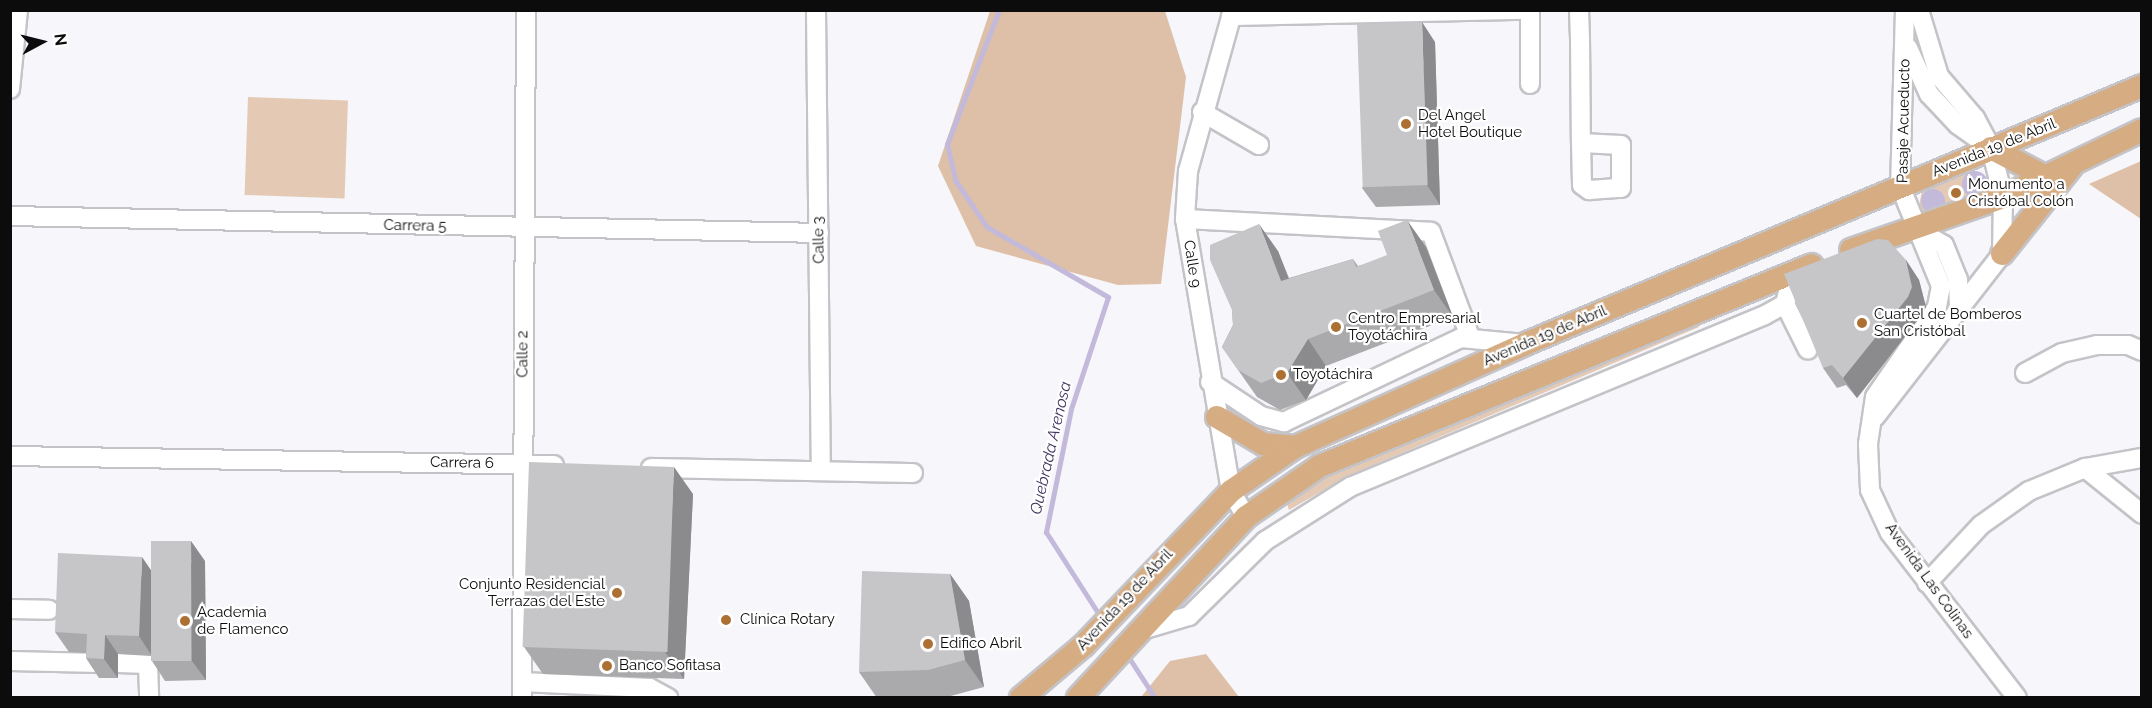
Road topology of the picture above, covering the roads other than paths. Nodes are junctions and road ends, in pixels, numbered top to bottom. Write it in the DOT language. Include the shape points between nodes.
graph roads {
  1 [pos="18,10"];
  2 [pos="526,10"];
  3 [pos="816,10"];
  4 [pos="1529,10"];
  5 [pos="1579,10"];
  6 [pos="1905,10"];
  7 [pos="1919,10"];
  8 [pos="1232,13"];
  9 [pos="1905,41"];
  10 [pos="1530,84"];
  11 [pos="2142,86"];
  12 [pos="10,89"];
  13 [pos="1202,112"];
  14 [pos="2142,130"];
  15 [pos="1581,143"];
  16 [pos="1259,145"];
  17 [pos="1991,148"];
  18 [pos="2076,160"];
  19 [pos="2044,176"];
  20 [pos="1900,186"];
  21 [pos="2003,197"];
  22 [pos="10,216"];
  23 [pos="1185,219"];
  24 [pos="522,228"];
  25 [pos="1917,229"];
  26 [pos="819,233"];
  27 [pos="2002,254"];
  28 [pos="1793,272"];
  29 [pos="1785,304"];
  30 [pos="1959,307"];
  31 [pos="1470,337"];
  32 [pos="1525,344"];
  33 [pos="1808,350"];
  34 [pos="2142,351"];
  35 [pos="2025,374"];
  36 [pos="1210,382"];
  37 [pos="1217,417"];
  38 [pos="1875,417"];
  39 [pos="1296,447"];
  40 [pos="10,456"];
  41 [pos="2142,458"];
  42 [pos="523,464"];
  43 [pos="571,465"];
  44 [pos="630,467"];
  45 [pos="2085,468"];
  46 [pos="821,470"];
  47 [pos="913,473"];
  48 [pos="1231,491"];
  49 [pos="2142,514"];
  50 [pos="1246,517"];
  51 [pos="1927,583"];
  52 [pos="10,609"];
  53 [pos="49,610"];
  54 [pos="1148,628"];
  55 [pos="10,661"];
  56 [pos="522,690"];
  57 [pos="1088,693"];
  58 [pos="148,698"];
  59 [pos="668,698"];
  60 [pos="1021,698"];
  61 [pos="2017,698"];
  1 -- 12 [label="street"];
  2 -- 24 [label="street, Calle 2"];
  3 -- 26 [label="street, Calle 3"];
  4 -- 8 [label="street"];
  4 -- 10 [label="street"];
  5 -- 15 [label="street"];
  6 -- 9 [label="street, Pasaje Acueducto"];
  7 -- 17 [label="street" via="1939,76"];
  8 -- 13 [label="street, Calle 9"];
  9 -- 17 [label="street" via="1929,94 1958,125"];
  9 -- 20 [label="street, Pasaje Acueducto"];
  11 -- 17 [label="main road, Avenida 19 de Abril"];
  13 -- 16 [label="street"];
  13 -- 23 [label="street, Calle 9" via="1188,171"];
  14 -- 18 [label="main road"];
  17 -- 19 [label="main road"];
  17 -- 20 [label="main road, Avenida 19 de Abril"];
  17 -- 21 [label="street"];
  18 -- 19 [label="main road"];
  18 -- 27 [label="main road"];
  19 -- 21 [label="main road"];
  20 -- 25 [label="street, Pasaje Acueducto"];
  20 -- 32 [label="main road, Avenida 19 de Abril"];
  21 -- 25 [label="main road"];
  21 -- 27 [label="street"];
  22 -- 24 [label="street, Carrera 5"];
  23 -- 31 [label="street" via="1431,232"];
  23 -- 36 [label="street, Calle 9"];
  24 -- 26 [label="street, Carrera 5"];
  24 -- 42 [label="street, Calle 2"];
  25 -- 28 [label="main road"];
  25 -- 30 [label="street" via="1944,245 1958,279"];
  25 -- 38 [label="street, Avenida Las Colinas" via="1941,286 1937,307 1875,397"];
  26 -- 46 [label="street, Calle 3"];
  27 -- 30 [label="street, Avenida Las Colinas"];
  28 -- 29 [label="street"];
  28 -- 50 [label="main road" via="1363,446 1284,488"];
  29 -- 33 [label="street"];
  29 -- 54 [label="street" via="1350,488 1265,541 1190,616"];
  30 -- 38 [label="street, Avenida Las Colinas"];
  31 -- 32 [label="street"];
  31 -- 36 [label="street" via="1284,422 1261,416"];
  32 -- 39 [label="main road, Avenida 19 de Abril"];
  34 -- 35 [label="street" via="2128,345 2097,345 2062,353"];
  36 -- 37 [label="street, Calle 9"];
  37 -- 39 [label="main road" via="1263,444"];
  37 -- 48 [label="street, Calle 9"];
  38 -- 51 [label="street, Avenida Las Colinas" via="1868,444 1870,490 1890,533"];
  39 -- 48 [label="main road, Avenida 19 de Abril"];
  40 -- 42 [label="street, Carrera 6"];
  41 -- 45 [label="street"];
  42 -- 43 [label="street, Carrera 6"];
  42 -- 56 [label="street, Calle 2"];
  44 -- 46 [label="street"];
  45 -- 49 [label="street"];
  45 -- 51 [label="street" via="2029,491 1981,525"];
  46 -- 47 [label="street"];
  48 -- 50 [label="street, Calle 9"];
  48 -- 60 [label="main road, Avenida 19 de Abril" via="1084,645"];
  50 -- 54 [label="main road"];
  51 -- 61 [label="street, Avenida Las Colinas"];
  52 -- 53 [label="street"];
  54 -- 57 [label="main road"];
  55 -- 58 [label="street" via="148,664"];
  56 -- 59 [label="street" via="650,688"];
}
